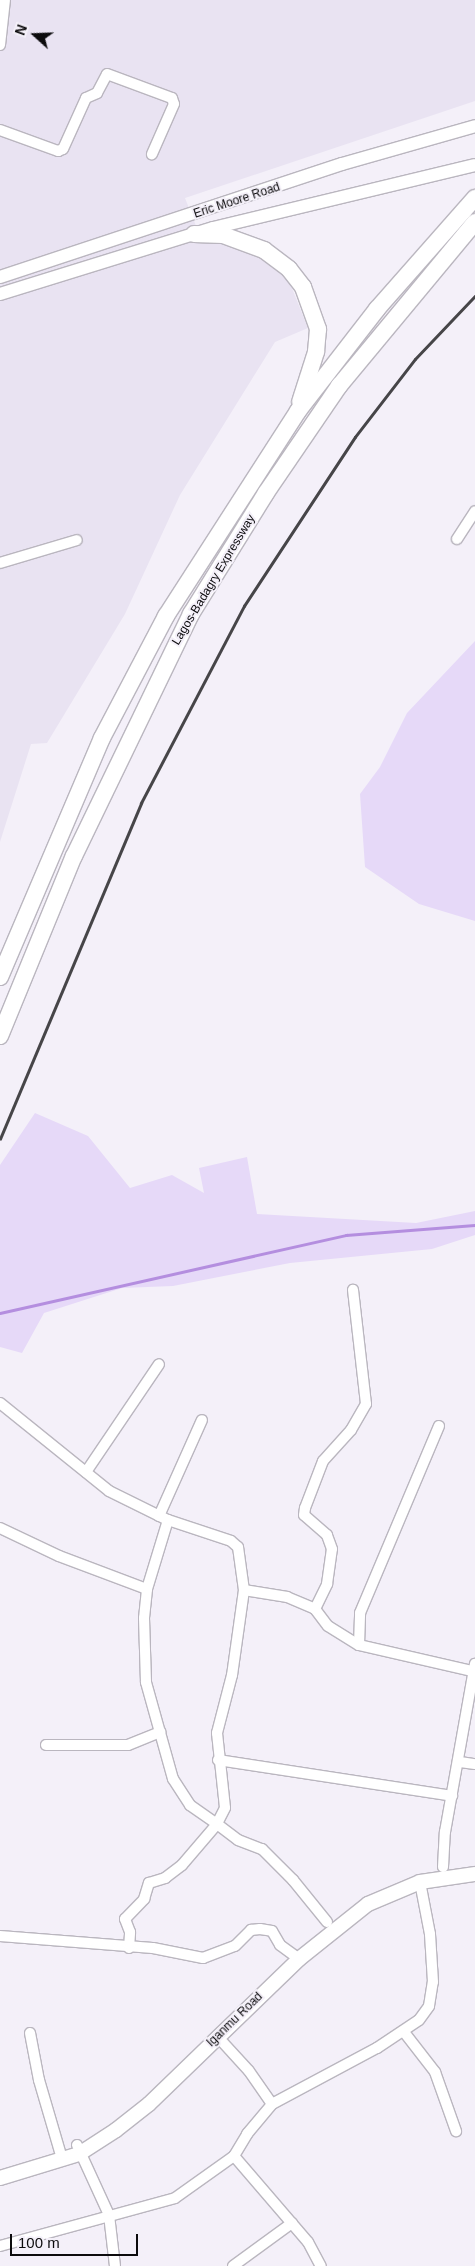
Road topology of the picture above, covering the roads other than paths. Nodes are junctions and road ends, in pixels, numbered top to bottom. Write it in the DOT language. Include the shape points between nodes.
graph roads {
  1 [pos="5,0"];
  2 [pos="0,45"];
  3 [pos="475,126"];
  4 [pos="0,130"];
  5 [pos="152,154"];
  6 [pos="475,165"];
  7 [pos="475,198"];
  8 [pos="475,222"];
  9 [pos="194,234"];
  10 [pos="0,277"];
  11 [pos="0,294"];
  12 [pos="298,411"];
  13 [pos="475,511"];
  14 [pos="457,539"];
  15 [pos="77,540"];
  16 [pos="0,564"];
  17 [pos="0,977"];
  18 [pos="0,1036"];
  19 [pos="353,1290"];
  20 [pos="159,1364"];
  21 [pos="0,1403"];
  22 [pos="202,1420"];
  23 [pos="439,1426"];
  24 [pos="86,1472"];
  25 [pos="164,1518"];
  26 [pos="0,1528"];
  27 [pos="148,1588"];
  28 [pos="244,1590"];
  29 [pos="315,1609"];
  30 [pos="359,1646"];
  31 [pos="473,1667"];
  32 [pos="160,1732"];
  33 [pos="46,1745"];
  34 [pos="218,1760"];
  35 [pos="460,1762"];
  36 [pos="475,1764"];
  37 [pos="452,1796"];
  38 [pos="217,1824"];
  39 [pos="475,1865"];
  40 [pos="443,1867"];
  41 [pos="475,1874"];
  42 [pos="420,1882"];
  43 [pos="327,1922"];
  44 [pos="0,1936"];
  45 [pos="129,1948"];
  46 [pos="296,1956"];
  47 [pos="404,2032"];
  48 [pos="30,2033"];
  49 [pos="217,2036"];
  50 [pos="272,2104"];
  51 [pos="456,2131"];
  52 [pos="78,2150"];
  53 [pos="60,2152"];
  54 [pos="234,2156"];
  55 [pos="0,2169"];
  56 [pos="0,2178"];
  57 [pos="109,2215"];
  58 [pos="292,2223"];
  59 [pos="0,2246"];
  60 [pos="252,2261"];
  61 [pos="115,2266"];
  62 [pos="232,2266"];
  63 [pos="321,2266"];
  1 -- 2 [label="street"];
  3 -- 10 [label="street, Eric Moore Road" via="342,164"];
  4 -- 5 [label="street" via="58,151 63,149 86,98 97,93 107,74 172,98 174,104"];
  6 -- 9 [label="street, Eric Moore Road"];
  7 -- 12 [label="highway, Lagos-Badagry Expressway" via="383,302"];
  8 -- 18 [label="highway, Lagos-Badagry Expressway" via="339,386 266,492 191,614 74,856"];
  9 -- 11 [label="street, Eric Moore Road"];
  9 -- 12 [label="highway" via="223,235 264,250 289,269 303,287 318,329 316,352"];
  12 -- 17 [label="highway, Lagos-Badagry Expressway" via="161,624 102,738"];
  13 -- 14 [label="street"];
  15 -- 16 [label="street"];
  19 -- 29 [label="street" via="366,1404 351,1430 323,1461 305,1508 304,1515 327,1535 332,1549 327,1584"];
  20 -- 24 [label="street"];
  21 -- 24 [label="street"];
  22 -- 25 [label="street"];
  23 -- 30 [label="street" via="360,1613"];
  24 -- 25 [label="street" via="109,1491"];
  25 -- 27 [label="street"];
  25 -- 28 [label="street" via="231,1541 238,1547"];
  26 -- 27 [label="street" via="59,1556"];
  27 -- 32 [label="street" via="144,1664"];
  28 -- 29 [label="street" via="287,1598"];
  28 -- 34 [label="street" via="232,1675 217,1733"];
  29 -- 30 [label="street" via="328,1626"];
  30 -- 31 [label="street"];
  31 -- 35 [label="street"];
  32 -- 33 [label="street" via="128,1745"];
  32 -- 38 [label="street" via="166,1760 183,1794 199,1814"];
  34 -- 37 [label="street"];
  34 -- 38 [label="street" via="225,1808"];
  35 -- 36 [label="street"];
  35 -- 37 [label="street"];
  37 -- 40 [label="street"];
  38 -- 43 [label="street" via="238,1840 262,1849 294,1880"];
  38 -- 45 [label="street" via="182,1865 165,1878 149,1882 144,1899 125,1919 130,1932"];
  39 -- 40 [label="main road, Iganmu Road"];
  40 -- 43 [label="main road, Iganmu Road" via="381,1888"];
  41 -- 42 [label="main road, Iganmu Road"];
  42 -- 46 [label="main road, Iganmu Road" via="368,1904"];
  42 -- 47 [label="street" via="430,1934 433,1982 429,2006"];
  43 -- 46 [label="main road, Iganmu Road"];
  44 -- 45 [label="street"];
  45 -- 46 [label="street" via="211,1957 235,1946 250,1930 260,1929 272,1931 280,1945"];
  46 -- 49 [label="main road, Iganmu Road"];
  46 -- 52 [label="main road, Iganmu Road" via="143,2097"];
  47 -- 50 [label="street"];
  47 -- 51 [label="street" via="435,2072"];
  48 -- 53 [label="street" via="39,2080"];
  49 -- 50 [label="street" via="249,2071"];
  49 -- 52 [label="main road, Iganmu Road" via="149,2104"];
  50 -- 54 [label="street"];
  52 -- 53 [label="main road, Iganmu Road"];
  52 -- 56 [label="main road, Iganmu Road"];
  52 -- 57 [label="street"];
  53 -- 55 [label="main road, Iganmu Road"];
  54 -- 57 [label="street" via="175,2198"];
  54 -- 58 [label="street"];
  57 -- 59 [label="street"];
  57 -- 61 [label="street"];
  58 -- 60 [label="street"];
  58 -- 63 [label="street"];
  60 -- 62 [label="street"];
}
